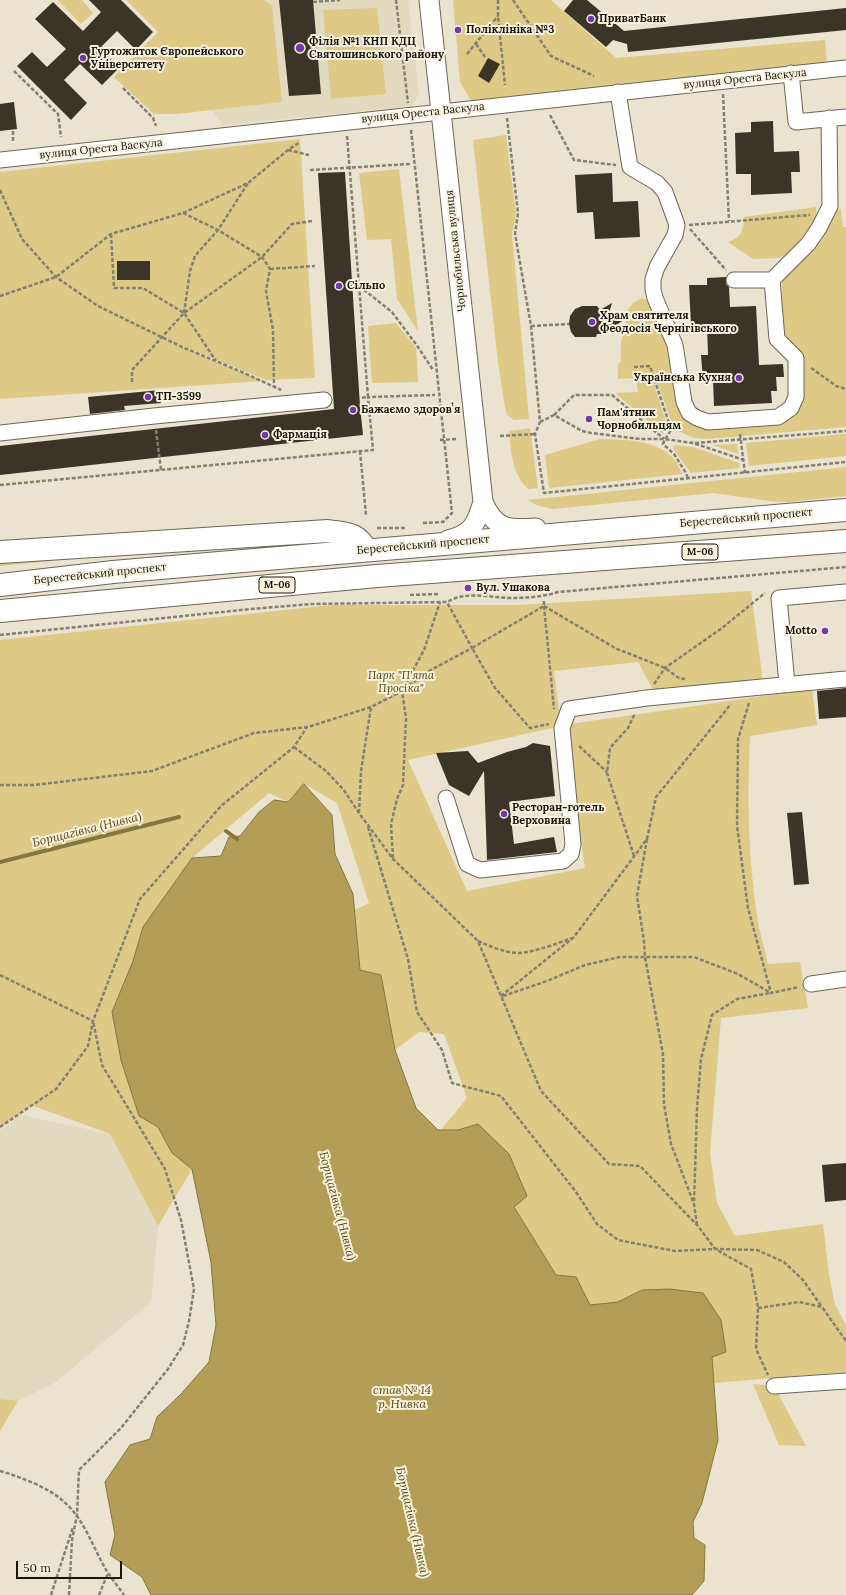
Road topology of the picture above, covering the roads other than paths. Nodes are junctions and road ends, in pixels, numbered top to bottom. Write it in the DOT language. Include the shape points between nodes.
graph roads {
  1 [pos="429,0"];
  2 [pos="846,68"];
  3 [pos="791,74"];
  4 [pos="618,92"];
  5 [pos="441,111"];
  6 [pos="846,117"];
  7 [pos="829,118"];
  8 [pos="0,160"];
  9 [pos="734,280"];
  10 [pos="772,280"];
  11 [pos="324,400"];
  12 [pos="0,433"];
  13 [pos="483,502"];
  14 [pos="846,510"];
  15 [pos="747,518"];
  16 [pos="846,542"];
  17 [pos="433,544"];
  18 [pos="366,550"];
  19 [pos="0,552"];
  20 [pos="0,585"];
  21 [pos="846,592"];
  22 [pos="0,611"];
  23 [pos="846,679"];
  24 [pos="787,684"];
  25 [pos="446,798"];
  26 [pos="846,979"];
  27 [pos="811,984"];
  28 [pos="846,1381"];
  29 [pos="774,1386"];
  1 -- 5 [label="main road, Чорнобильська вулиця"];
  2 -- 3 [label="street, вулиця Ореста Васкула"];
  3 -- 4 [label="street, вулиця Ореста Васкула"];
  3 -- 7 [label="street" via="796,122"];
  4 -- 5 [label="street, вулиця Ореста Васкула"];
  4 -- 10 [label="street" via="630,167 658,183 665,192 677,225 675,235 652,279 653,289 675,345 684,402 689,413 697,418 708,422 778,417 791,408 796,397 796,358 777,339"];
  5 -- 8 [label="street, вулиця Ореста Васкула"];
  5 -- 13 [label="main road, Чорнобильська вулиця"];
  6 -- 7 [label="street"];
  7 -- 10 [label="street" via="830,206 808,244"];
  9 -- 10 [label="street"];
  11 -- 12 [label="street"];
  13 -- 15 [label="main road, Чорнобильська вулиця" via="495,522 518,529 724,515"];
  13 -- 17 [label="main road, Чорнобильська вулиця" via="478,520 471,531 457,538"];
  14 -- 15 [label="highway, Берестейський проспект"];
  15 -- 17 [label="highway, Берестейський проспект"];
  16 -- 22 [label="highway, М-06" via="377,576"];
  17 -- 18 [label="highway, Берестейський проспект"];
  18 -- 19 [label="highway" via="362,541 352,535 328,531"];
  18 -- 20 [label="highway, Берестейський проспект" via="113,572"];
  21 -- 24 [label="street" via="779,598"];
  23 -- 24 [label="street"];
  24 -- 25 [label="street" via="647,698 569,709 559,726 573,844 571,854 563,861 480,870 472,868 467,864"];
  26 -- 27 [label="street"];
  28 -- 29 [label="street"];
}
